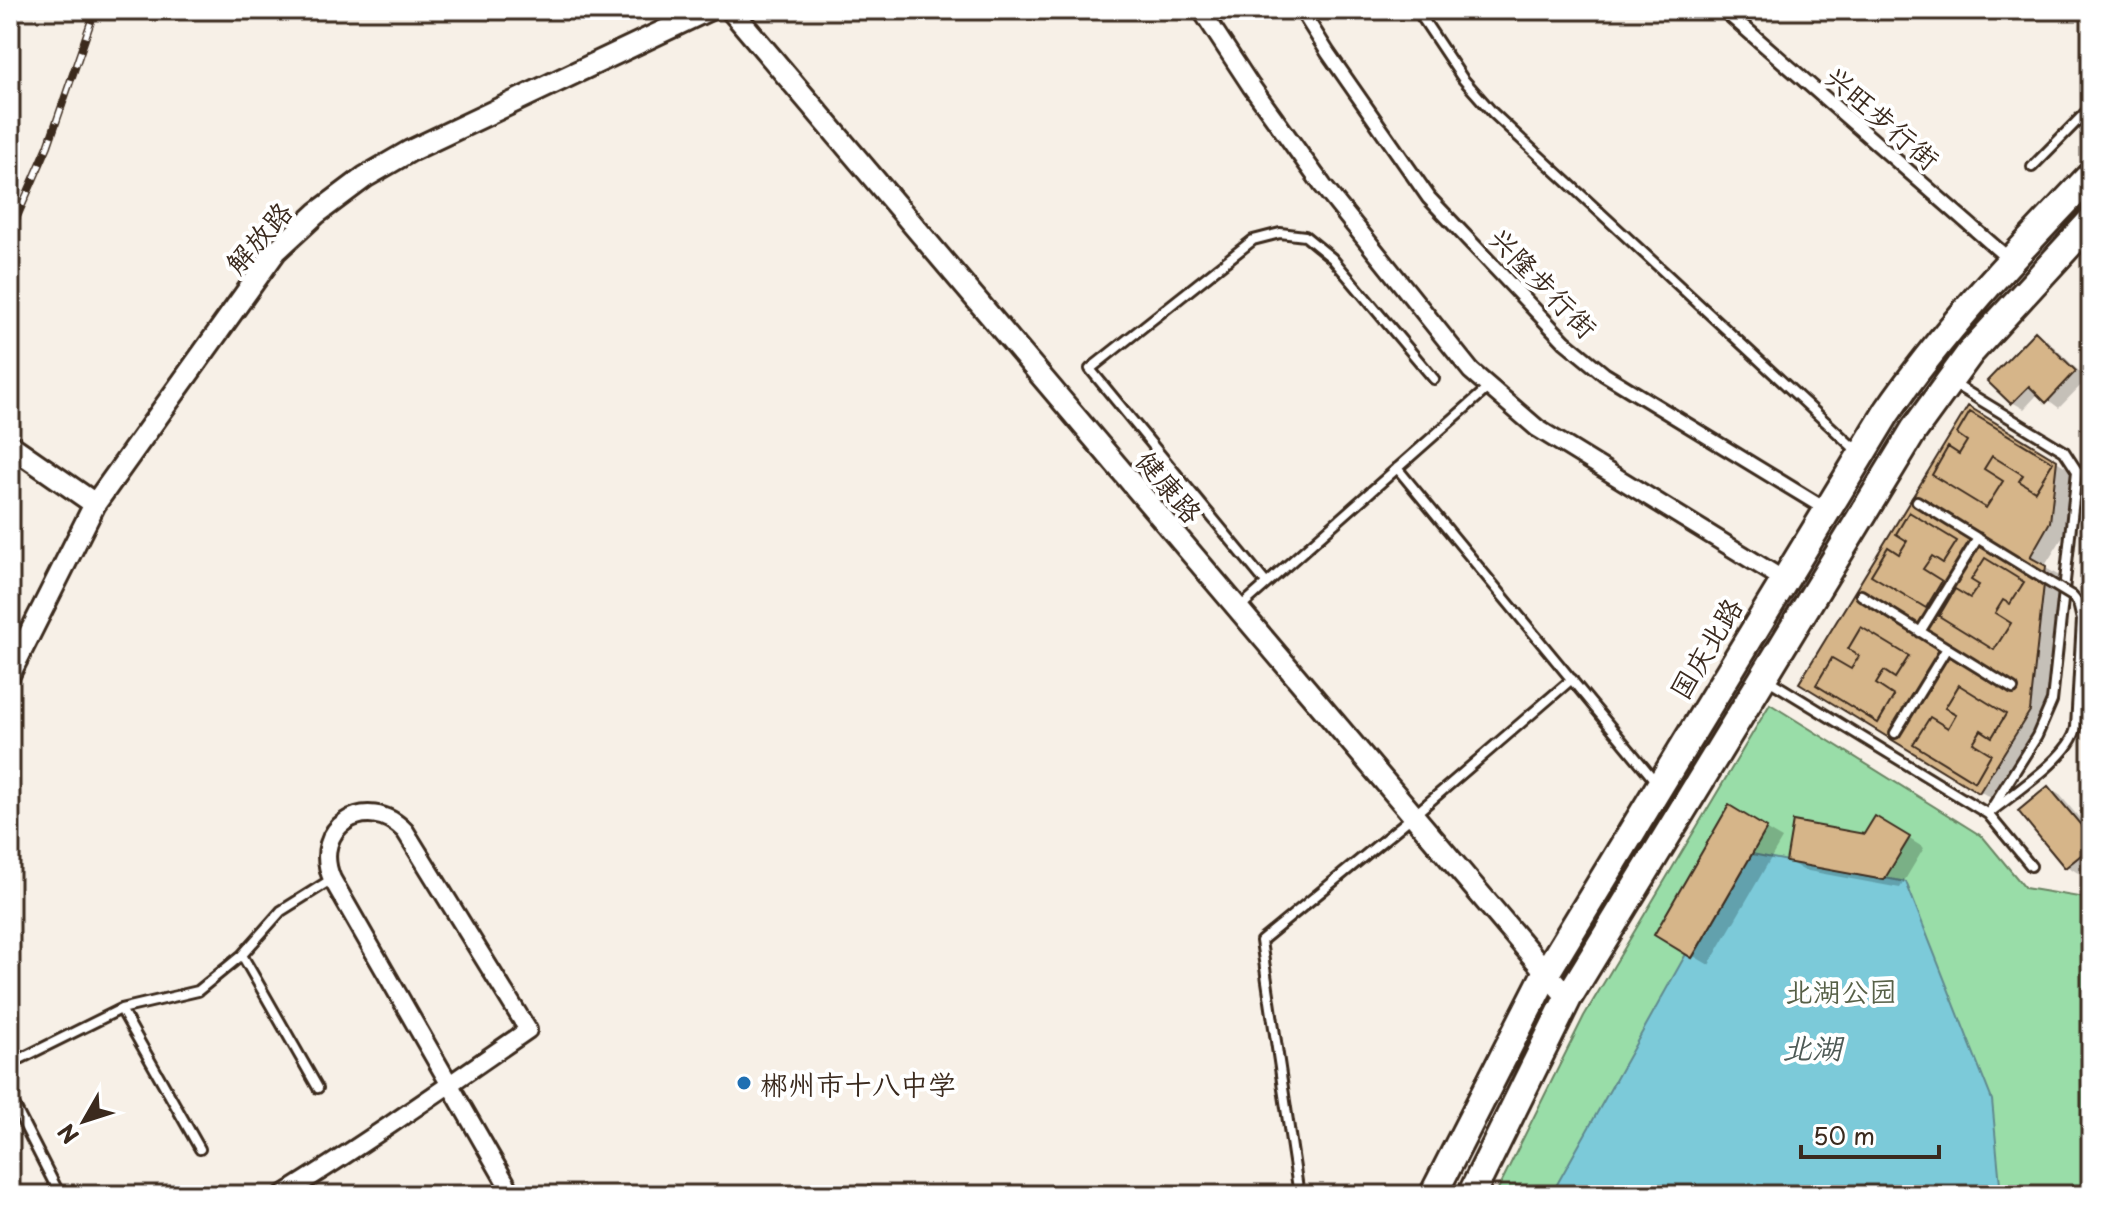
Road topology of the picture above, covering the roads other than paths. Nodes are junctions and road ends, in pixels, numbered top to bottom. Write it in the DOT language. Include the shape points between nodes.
graph roads {
  1 [pos="708,10"];
  2 [pos="731,10"];
  3 [pos="1201,10"];
  4 [pos="1301,10"];
  5 [pos="1417,10"];
  6 [pos="1724,10"];
  7 [pos="2091,107"];
  8 [pos="2032,167"];
  9 [pos="2091,175"];
  10 [pos="2091,221"];
  11 [pos="2010,260"];
  12 [pos="1434,379"];
  13 [pos="1949,381"];
  14 [pos="1489,387"];
  15 [pos="10,445"];
  16 [pos="1860,454"];
  17 [pos="1397,468"];
  18 [pos="1917,501"];
  19 [pos="95,504"];
  20 [pos="1827,510"];
  21 [pos="1978,538"];
  22 [pos="1784,580"];
  23 [pos="1266,583"];
  24 [pos="1861,595"];
  25 [pos="1238,609"];
  26 [pos="1920,632"];
  27 [pos="1947,648"];
  28 [pos="10,673"];
  29 [pos="1763,676"];
  30 [pos="1572,679"];
  31 [pos="2013,689"];
  32 [pos="1895,733"];
  33 [pos="1659,786"];
  34 [pos="1988,814"];
  35 [pos="1413,816"];
  36 [pos="2031,866"];
  37 [pos="332,879"];
  38 [pos="242,955"];
  39 [pos="1546,973"];
  40 [pos="1568,998"];
  41 [pos="121,1009"];
  42 [pos="10,1064"];
  43 [pos="449,1084"];
  44 [pos="318,1088"];
  45 [pos="10,1097"];
  46 [pos="200,1149"];
  47 [pos="60,1195"];
  48 [pos="282,1195"];
  49 [pos="513,1195"];
  50 [pos="1299,1195"];
  51 [pos="1433,1195"];
  52 [pos="1471,1195"];
  1 -- 19 [label="street, 解放路" via="410,151 317,213 276,251"];
  2 -- 25 [label="street, 健康路"];
  3 -- 14 [label="street" via="1323,186"];
  4 -- 20 [label="street, 兴隆步行街" via="1429,198 1565,342 1604,374"];
  5 -- 16 [label="lane" via="1493,113"];
  6 -- 11 [label="street, 兴旺步行街"];
  7 -- 8 [label="lane"];
  9 -- 11 [label="main road, 国庆北路"];
  10 -- 13 [label="main road"];
  11 -- 16 [label="main road, 国庆北路" via="1930,352"];
  12 -- 23 [label="lane" via="1332,258 1305,236 1280,233 1253,240 1090,369"];
  13 -- 29 [label="main road"];
  13 -- 34 [label="lane" via="2064,451 2077,471 2052,701 2037,736"];
  14 -- 17 [label="lane"];
  14 -- 22 [label="street" via="1537,428"];
  15 -- 19 [label="street"];
  16 -- 20 [label="main road, 国庆北路"];
  17 -- 23 [label="lane"];
  17 -- 30 [label="lane"];
  18 -- 21 [label="lane"];
  19 -- 28 [label="street, 解放路"];
  20 -- 22 [label="main road, 国庆北路"];
  21 -- 26 [label="lane"];
  21 -- 34 [label="lane, bridge" via="2072,596 2082,620 2075,735 2061,754"];
  22 -- 33 [label="main road, 国庆北路"];
  23 -- 25 [label="lane"];
  24 -- 26 [label="lane"];
  25 -- 35 [label="street, 健康路"];
  26 -- 27 [label="lane"];
  27 -- 31 [label="lane"];
  27 -- 32 [label="lane"];
  29 -- 34 [label="lane"];
  29 -- 40 [label="main road"];
  30 -- 33 [label="lane"];
  30 -- 35 [label="lane"];
  33 -- 39 [label="main road, 国庆北路"];
  34 -- 36 [label="lane"];
  35 -- 39 [label="street, 健康路"];
  35 -- 50 [label="lane" via="1261,941"];
  37 -- 38 [label="lane" via="281,911"];
  37 -- 43 [label="street"];
  37 -- 43 [label="street" via="328,844 344,822 372,813 399,824 528,1030"];
  38 -- 41 [label="lane" via="198,991"];
  38 -- 44 [label="lane"];
  39 -- 40 [label="street, 健康路"];
  39 -- 51 [label="main road, 国庆北路"];
  40 -- 52 [label="main road"];
  41 -- 42 [label="lane"];
  41 -- 46 [label="lane"];
  43 -- 48 [label="street"];
  43 -- 49 [label="street"];
  45 -- 47 [label="lane"];
}
